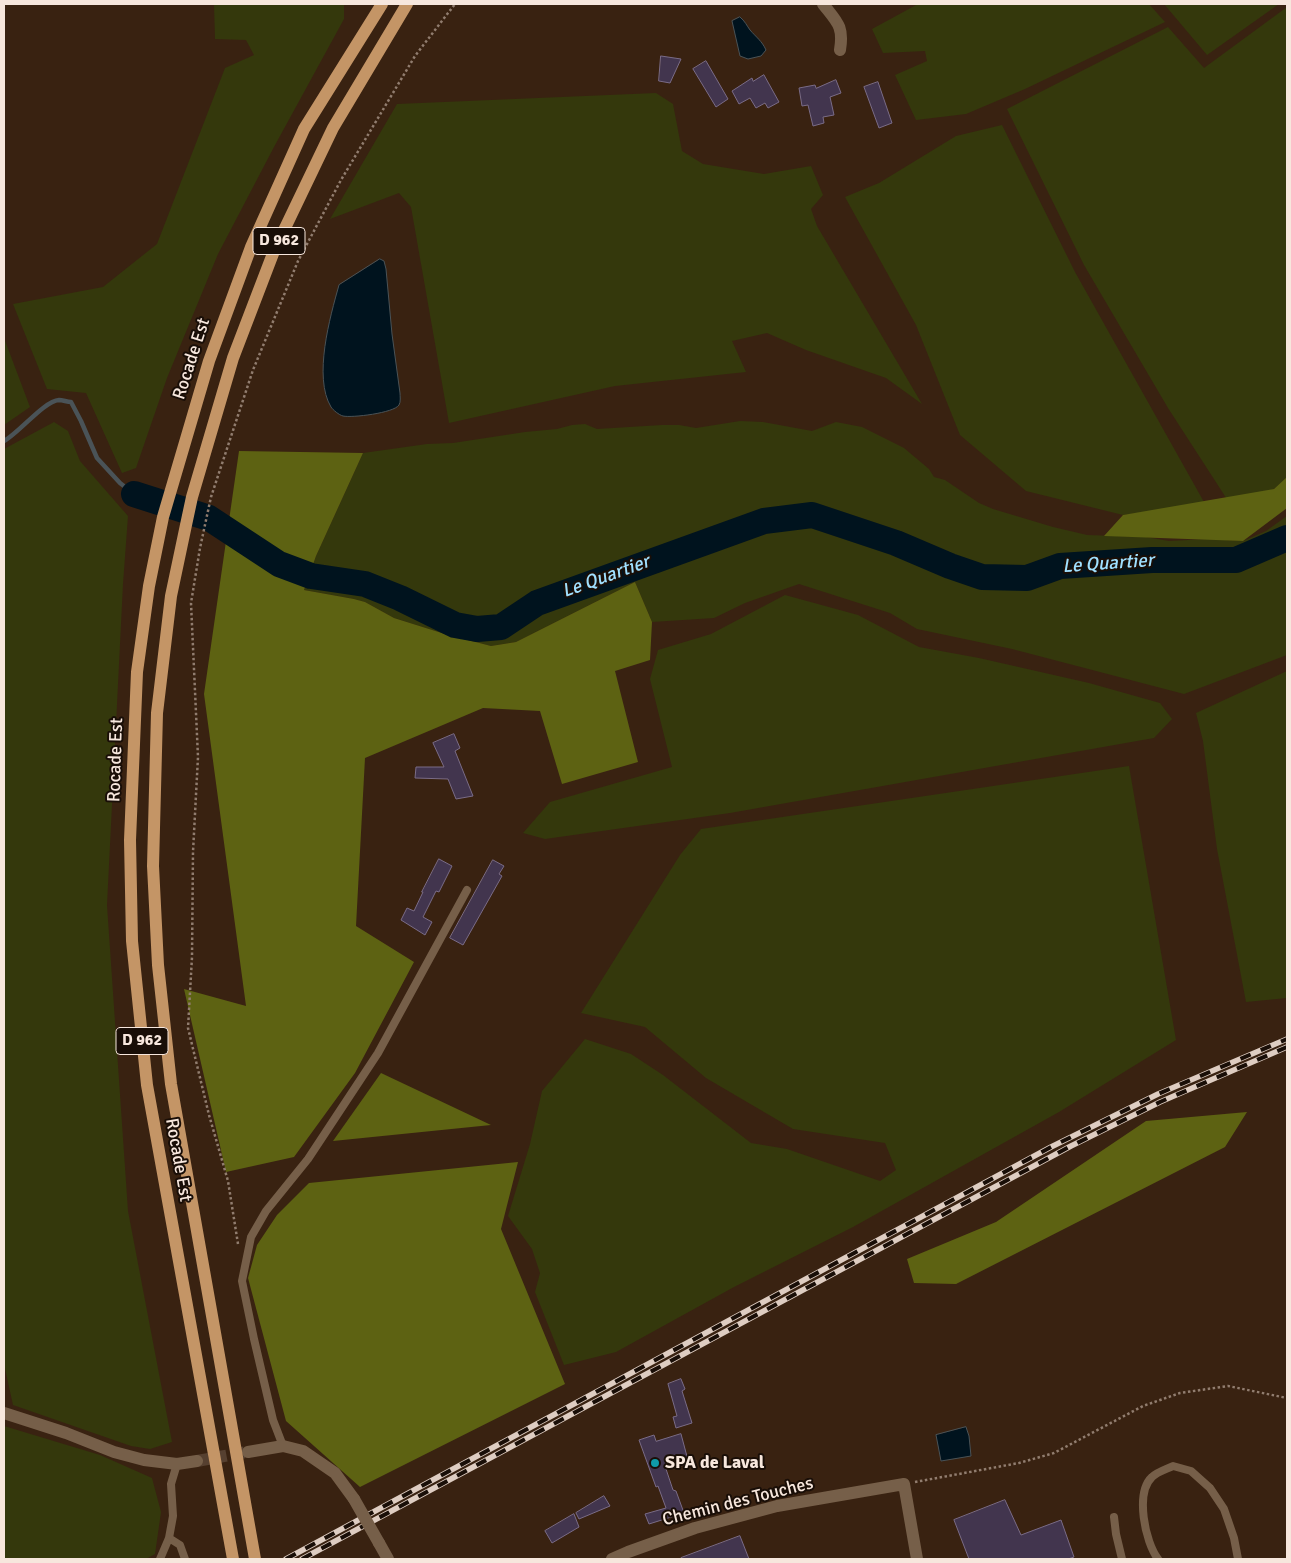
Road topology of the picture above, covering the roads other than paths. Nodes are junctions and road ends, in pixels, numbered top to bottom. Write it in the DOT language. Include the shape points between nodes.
graph roads {
  1 [pos="382,4"];
  2 [pos="407,4"];
  3 [pos="822,4"];
  4 [pos="840,50"];
  5 [pos="467,890"];
  6 [pos="4,1413"];
  7 [pos="284,1446"];
  8 [pos="248,1452"];
  9 [pos="197,1461"];
  10 [pos="177,1464"];
  11 [pos="1114,1517"];
  12 [pos="169,1538"];
  13 [pos="160,1559"];
  14 [pos="185,1559"];
  15 [pos="233,1559"];
  16 [pos="255,1559"];
  17 [pos="388,1559"];
  18 [pos="612,1559"];
  19 [pos="917,1559"];
  20 [pos="1122,1559"];
  21 [pos="1158,1559"];
  22 [pos="1238,1559"];
  1 -- 15 [label="main road, Rocade Est / D 962" via="304,129 251,247 209,360 163,517 137,672 130,840 132,941 147,1085"];
  2 -- 16 [label="main road, Rocade Est / D 962" via="332,128 274,251 233,358 186,525 171,596 157,713 153,866 158,966 172,1084"];
  3 -- 4 [label="street" via="839,24"];
  5 -- 7 [label="lane" via="378,1053 308,1158 266,1210 251,1237 242,1281 273,1420"];
  6 -- 10 [label="street" via="66,1432 114,1452"];
  7 -- 8 [label="street"];
  7 -- 17 [label="street, bridge" via="304,1451 335,1473 354,1499"];
  9 -- 10 [label="street"];
  10 -- 12 [label="lane" via="171,1484 173,1516"];
  11 -- 20 [label="lane"];
  12 -- 13 [label="lane"];
  12 -- 14 [label="lane" via="180,1545"];
  18 -- 19 [label="street, Chemin des Touches" via="695,1528 777,1506 904,1484"];
  21 -- 22 [label="lane" via="1145,1532 1144,1491 1152,1477 1173,1466 1191,1470 1210,1488 1224,1509"];
}
